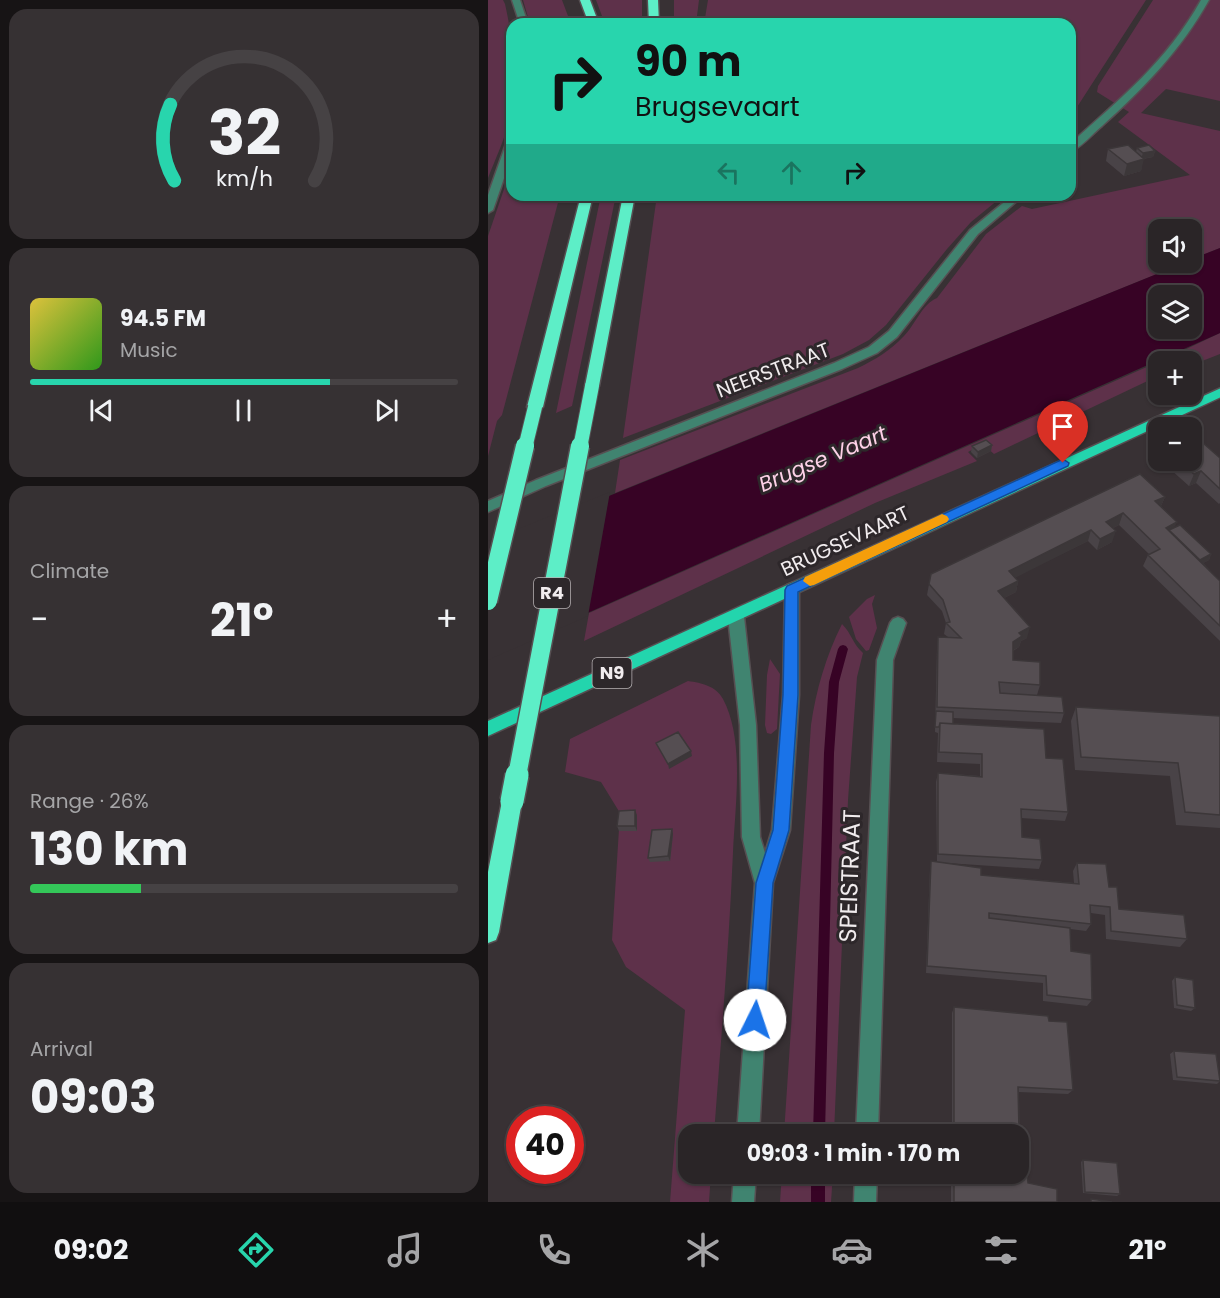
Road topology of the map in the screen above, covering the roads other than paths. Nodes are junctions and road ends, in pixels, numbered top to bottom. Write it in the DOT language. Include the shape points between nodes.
graph roads {
  1 [pos="516,0"];
  2 [pos="585,0"];
  3 [pos="653,0"];
  4 [pos="1205,1"];
  5 [pos="522,18"];
  6 [pos="592,18"];
  7 [pos="654,18"];
  8 [pos="1076,144"];
  9 [pos="506,158"];
  10 [pos="586,201"];
  11 [pos="628,201"];
  12 [pos="1012,201"];
  13 [pos="488,210"];
  14 [pos="1220,392"];
  15 [pos="488,507"];
  16 [pos="791,590"];
  17 [pos="488,601"];
  18 [pos="736,617"];
  19 [pos="898,623"];
  20 [pos="488,729"];
  21 [pos="764,883"];
  22 [pos="488,932"];
  23 [pos="749,1124"];
  24 [pos="867,1124"];
  25 [pos="744,1184"];
  26 [pos="865,1184"];
  27 [pos="743,1202"];
  28 [pos="864,1202"];
  1 -- 5 [label="street"];
  2 -- 6 [label="highway"];
  3 -- 7 [label="highway"];
  4 -- 8 [label="street" via="1165,63"];
  9 -- 13 [label="street"];
  10 -- 17 [label="highway, bridge"];
  11 -- 22 [label="highway, R4, bridge"];
  12 -- 15 [label="street, NEERSTRAAT" via="974,232 899,327 873,350"];
  14 -- 16 [label="main road, BRUGSEVAART / N9"];
  16 -- 18 [label="main road, BRUGSEVAART / N9"];
  16 -- 21 [label="street" via="791,695 781,830"];
  18 -- 20 [label="main road, BRUGSEVAART / N9"];
  18 -- 21 [label="street" via="748,725 751,837"];
  19 -- 24 [label="street, SPEISTRAAT" via="885,660"];
  21 -- 23 [label="street"];
  25 -- 27 [label="street"];
  26 -- 28 [label="street"];
}
